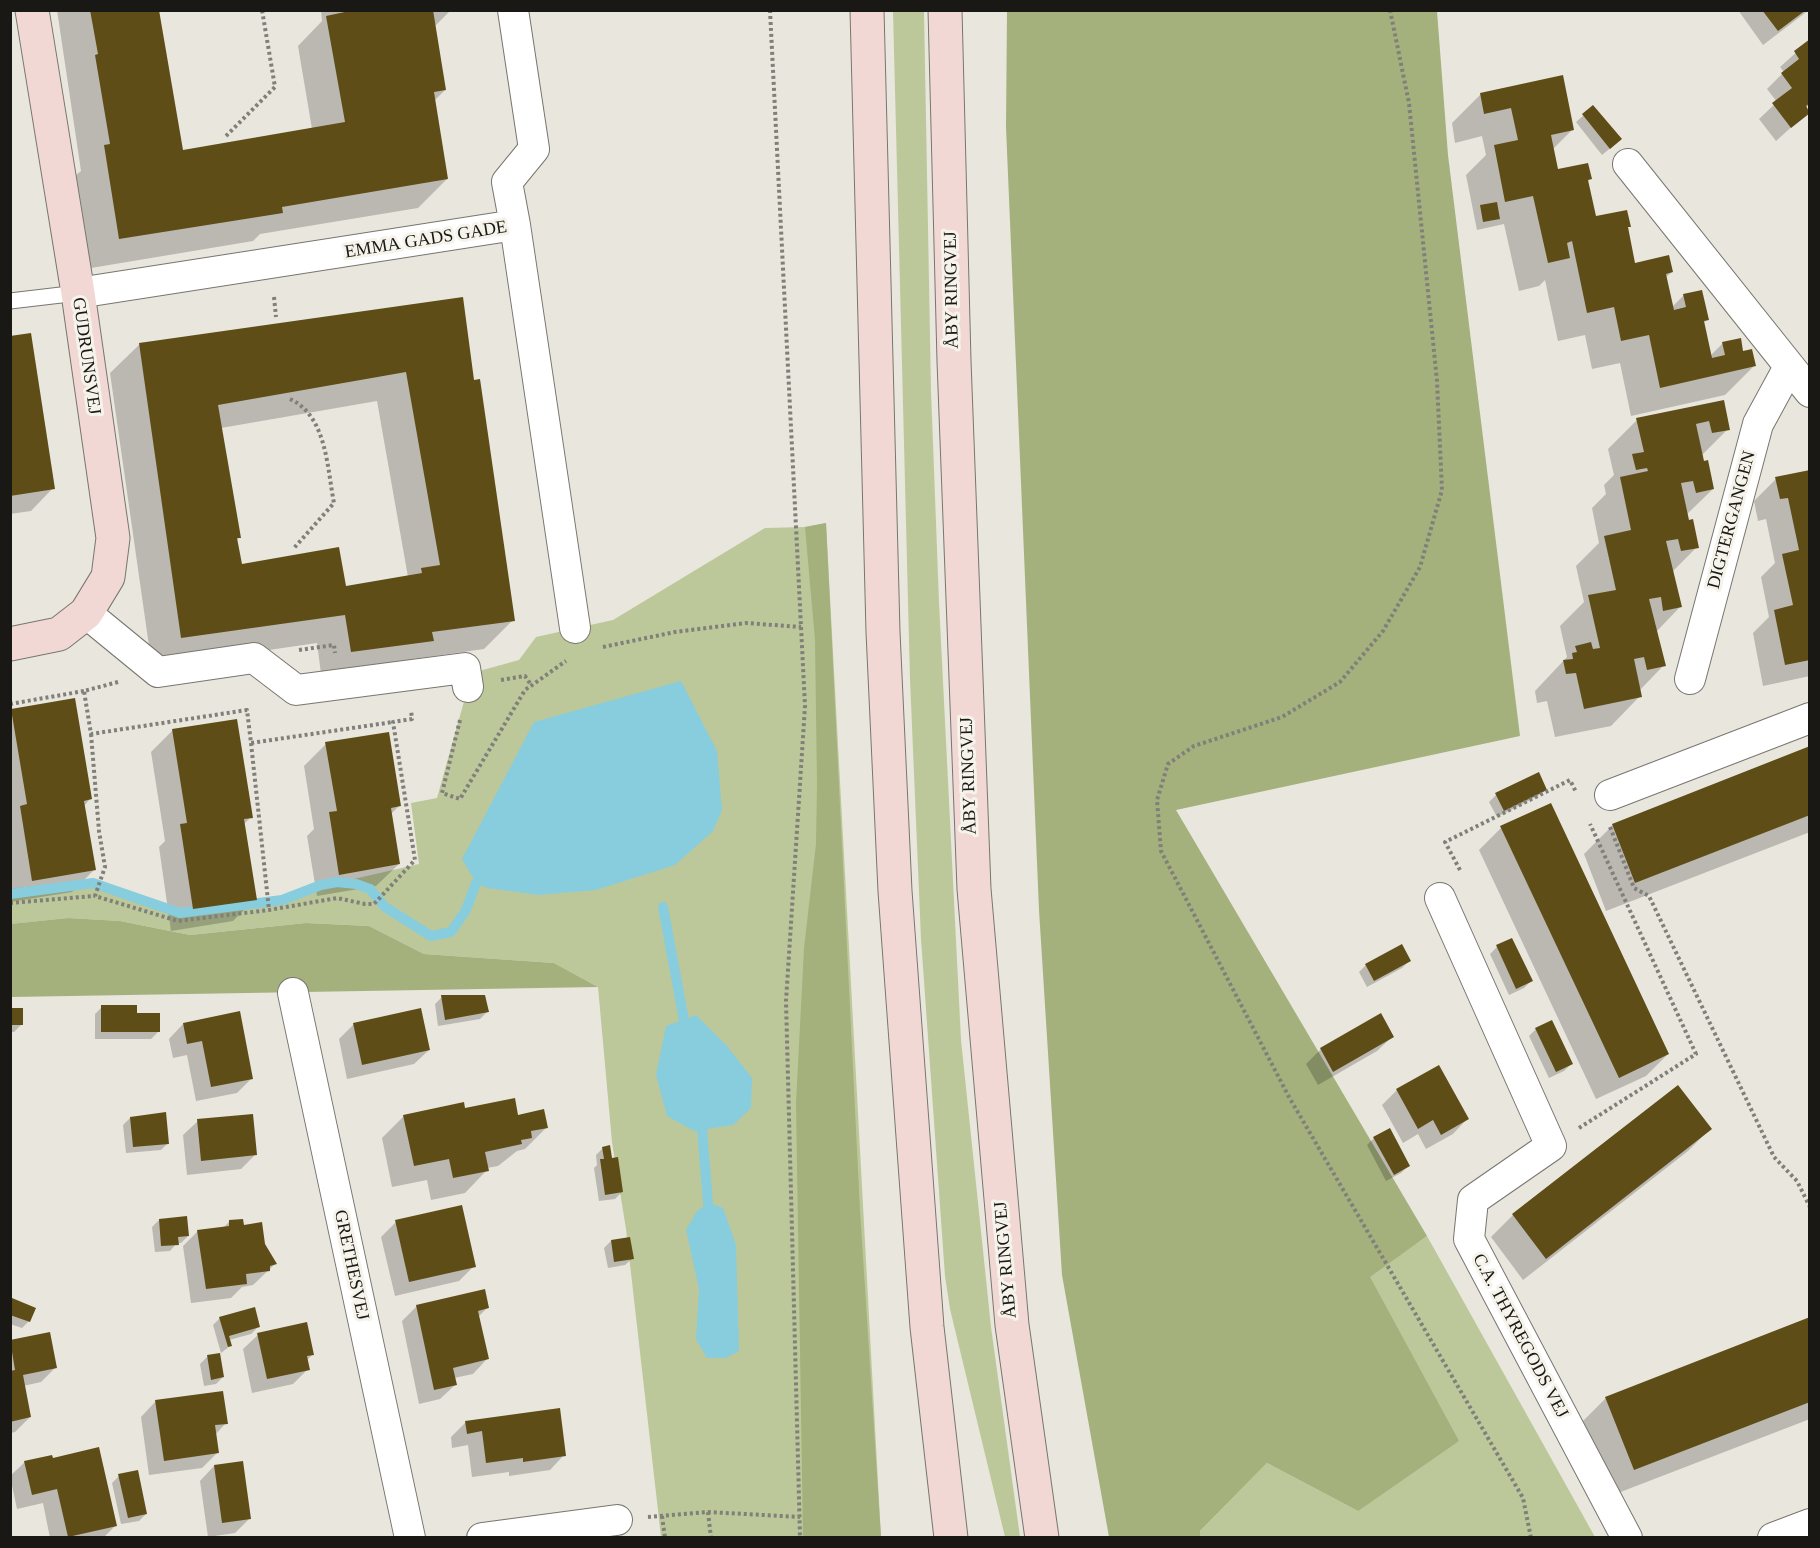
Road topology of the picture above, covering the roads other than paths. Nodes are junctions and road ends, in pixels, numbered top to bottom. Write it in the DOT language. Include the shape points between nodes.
graph roads {
  1 [pos="32,10"];
  2 [pos="513,10"];
  3 [pos="867,10"];
  4 [pos="945,10"];
  5 [pos="1628,164"];
  6 [pos="515,225"];
  7 [pos="78,293"];
  8 [pos="10,301"];
  9 [pos="1789,367"];
  10 [pos="1809,392"];
  11 [pos="86,614"];
  12 [pos="575,628"];
  13 [pos="10,644"];
  14 [pos="1690,679"];
  15 [pos="468,687"];
  16 [pos="1809,718"];
  17 [pos="1610,795"];
  18 [pos="1440,898"];
  19 [pos="293,993"];
  20 [pos="617,1520"];
  21 [pos="1809,1524"];
  22 [pos="410,1538"];
  23 [pos="482,1538"];
  24 [pos="951,1538"];
  25 [pos="1042,1538"];
  26 [pos="1627,1538"];
  27 [pos="1773,1538"];
  1 -- 7 [label="main road, GUDRUNSVEJ"];
  2 -- 6 [label="street" via="534,149 507,182"];
  3 -- 24 [label="main road" via="883,632 895,891 927,1327"];
  4 -- 25 [label="main road, ÅBY RINGVEJ" via="974,889 1012,1325"];
  5 -- 9 [label="street"];
  6 -- 7 [label="street, EMMA GADS GADE"];
  6 -- 12 [label="street, EMMA GADS GADE"];
  7 -- 8 [label="lane"];
  7 -- 11 [label="main road, GUDRUNSVEJ" via="113,538 108,578"];
  9 -- 10 [label="street"];
  9 -- 14 [label="street, DIGTERGANGEN" via="1758,424"];
  11 -- 13 [label="main road, GUDRUNSVEJ" via="59,634"];
  11 -- 15 [label="street" via="158,672 254,658 296,690 465,668"];
  16 -- 17 [label="street"];
  18 -- 26 [label="street, C.A. THYREGODS VEJ" via="1551,1146 1473,1200 1468,1239"];
  19 -- 22 [label="street, GRETHESVEJ"];
  20 -- 23 [label="street"];
  21 -- 27 [label="street"];
}
